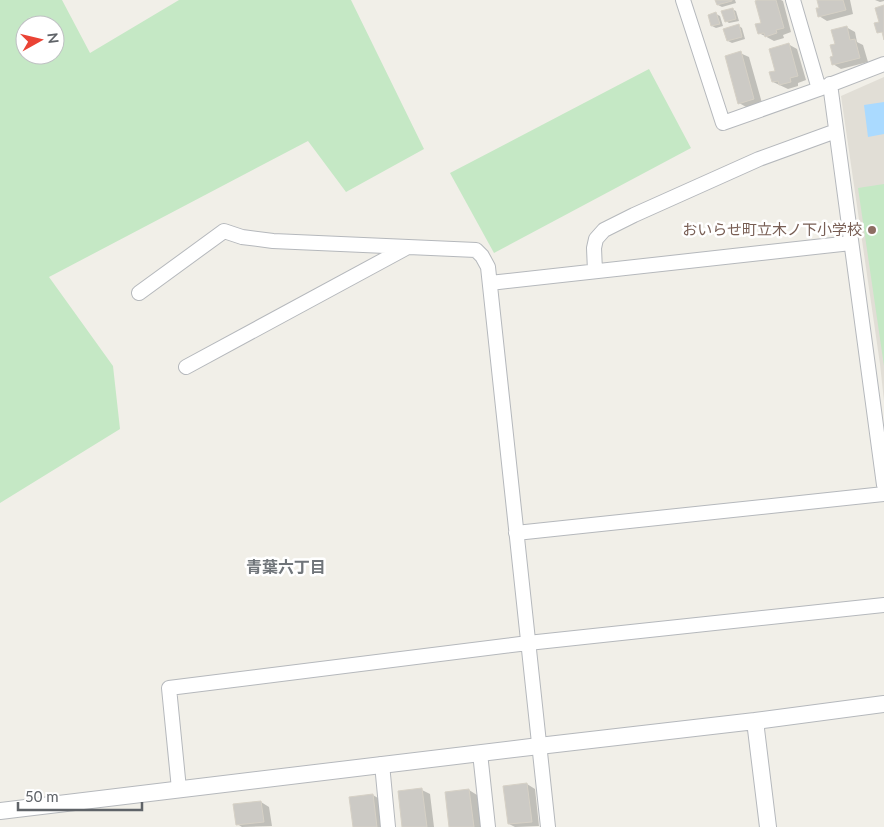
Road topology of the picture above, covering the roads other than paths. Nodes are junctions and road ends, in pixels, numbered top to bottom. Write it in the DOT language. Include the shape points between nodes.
graph roads {
  1 [pos="682,0"];
  2 [pos="793,0"];
  3 [pos="884,64"];
  4 [pos="824,86"];
  5 [pos="836,131"];
  6 [pos="851,243"];
  7 [pos="407,247"];
  8 [pos="595,271"];
  9 [pos="490,283"];
  10 [pos="139,293"];
  11 [pos="186,368"];
  12 [pos="884,485"];
  13 [pos="884,494"];
  14 [pos="516,533"];
  15 [pos="884,605"];
  16 [pos="528,643"];
  17 [pos="884,704"];
  18 [pos="755,721"];
  19 [pos="539,746"];
  20 [pos="480,753"];
  21 [pos="382,764"];
  22 [pos="179,789"];
  23 [pos="0,811"];
  24 [pos="388,827"];
  25 [pos="488,827"];
  26 [pos="548,827"];
  27 [pos="768,827"];
  1 -- 4 [label="street" via="723,124"];
  2 -- 4 [label="street"];
  3 -- 4 [label="street"];
  4 -- 5 [label="street"];
  5 -- 6 [label="street"];
  5 -- 8 [label="street" via="759,158 604,230 594,248"];
  6 -- 8 [label="street"];
  6 -- 12 [label="street"];
  7 -- 9 [label="street" via="476,250 488,267"];
  7 -- 10 [label="street" via="273,242 224,231"];
  7 -- 11 [label="street"];
  8 -- 9 [label="street"];
  9 -- 14 [label="street"];
  13 -- 14 [label="street"];
  14 -- 16 [label="street"];
  15 -- 16 [label="street"];
  16 -- 19 [label="street"];
  16 -- 22 [label="street" via="169,688"];
  17 -- 18 [label="street"];
  18 -- 19 [label="street"];
  18 -- 27 [label="street"];
  19 -- 20 [label="street"];
  19 -- 26 [label="street"];
  20 -- 21 [label="street"];
  20 -- 25 [label="street"];
  21 -- 22 [label="street"];
  21 -- 24 [label="street"];
  22 -- 23 [label="street"];
}
